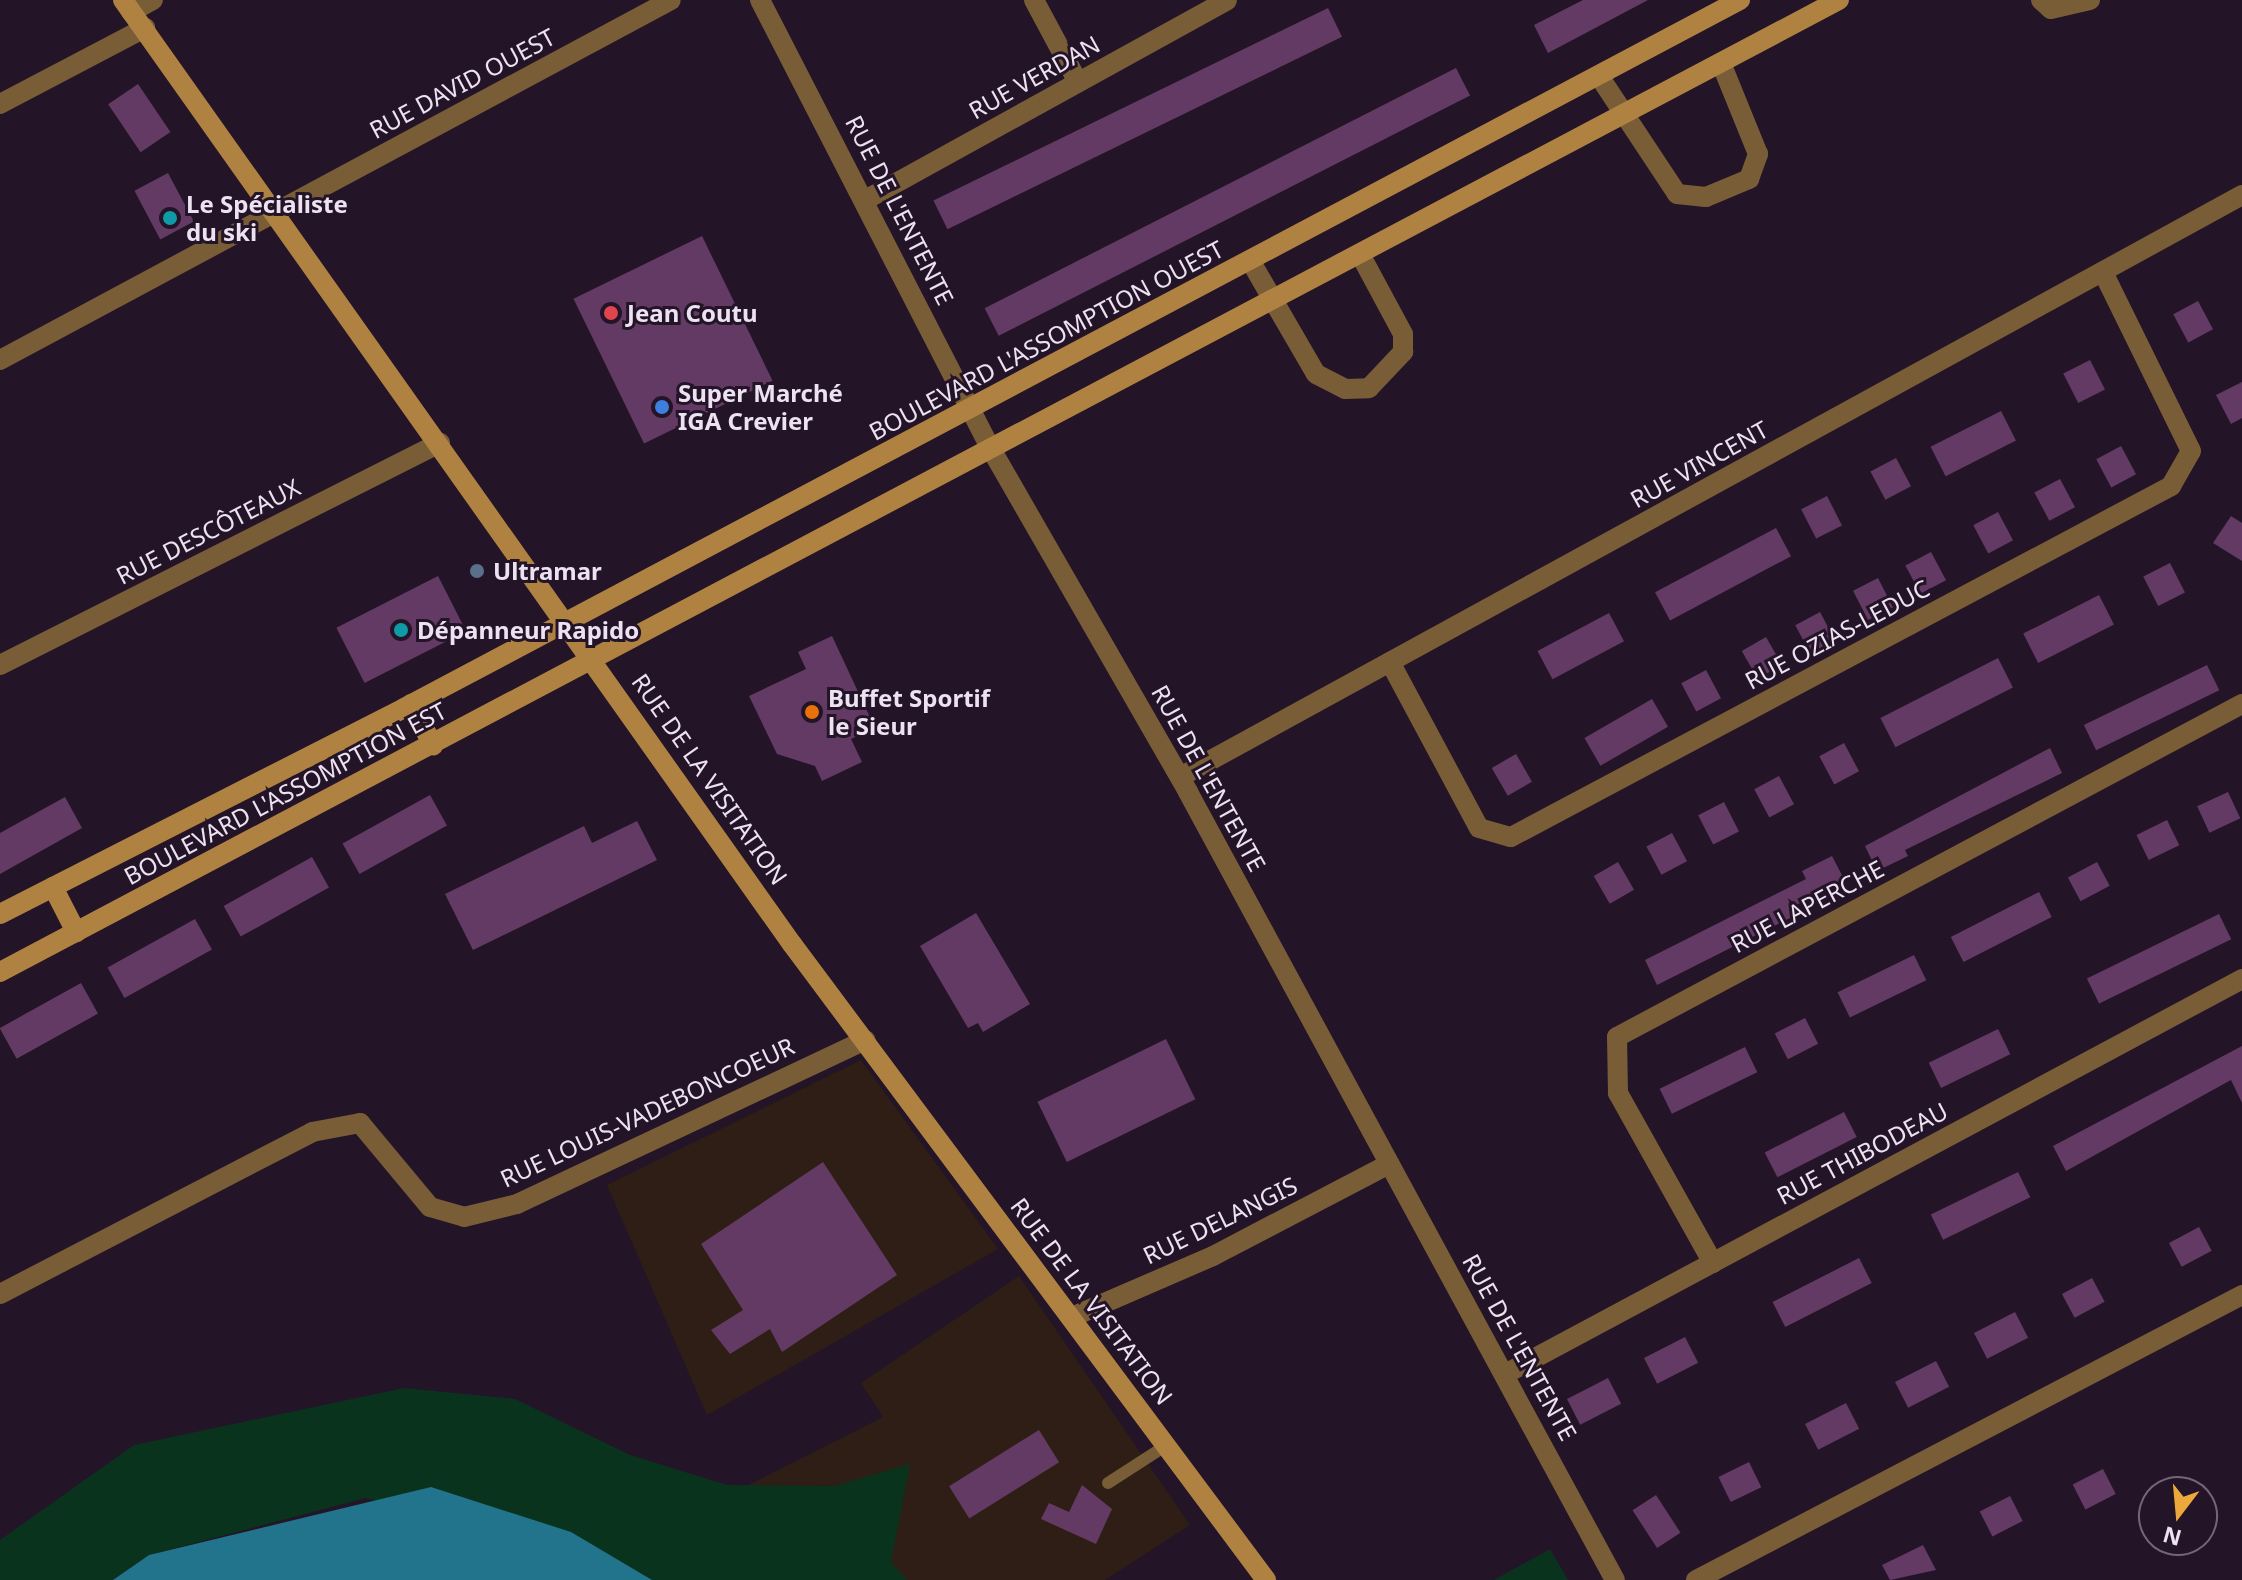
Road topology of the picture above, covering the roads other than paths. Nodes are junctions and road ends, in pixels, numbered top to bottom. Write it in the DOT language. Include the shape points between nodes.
graph roads {
  1 [pos="153,0"];
  2 [pos="671,0"];
  3 [pos="760,0"];
  4 [pos="1034,0"];
  5 [pos="1227,0"];
  6 [pos="1740,0"];
  7 [pos="1839,0"];
  8 [pos="2041,0"];
  9 [pos="2090,0"];
  10 [pos="127,6"];
  11 [pos="145,28"];
  12 [pos="1721,63"];
  13 [pos="1599,76"];
  14 [pos="1078,82"];
  15 [pos="0,104"];
  16 [pos="1621,116"];
  17 [pos="2242,195"];
  18 [pos="867,199"];
  19 [pos="277,213"];
  20 [pos="1360,254"];
  21 [pos="1251,262"];
  22 [pos="2103,272"];
  23 [pos="1274,299"];
  24 [pos="0,360"];
  25 [pos="971,410"];
  26 [pos="440,443"];
  27 [pos="991,450"];
  28 [pos="567,619"];
  29 [pos="595,660"];
  30 [pos="1390,662"];
  31 [pos="0,665"];
  32 [pos="411,704"];
  33 [pos="2242,704"];
  34 [pos="433,745"];
  35 [pos="1180,777"];
  36 [pos="53,887"];
  37 [pos="0,914"];
  38 [pos="76,932"];
  39 [pos="0,972"];
  40 [pos="2242,979"];
  41 [pos="865,1040"];
  42 [pos="1389,1164"];
  43 [pos="1713,1263"];
  44 [pos="0,1294"];
  45 [pos="2242,1295"];
  46 [pos="1072,1317"];
  47 [pos="1507,1373"];
  48 [pos="1167,1445"];
  49 [pos="1108,1483"];
  50 [pos="1266,1580"];
  51 [pos="1615,1580"];
  52 [pos="1696,1580"];
  1 -- 10 [label="street"];
  2 -- 19 [label="street, RUE DAVID OUEST"];
  3 -- 18 [label="street, RUE DE L'ENTENTE"];
  4 -- 14 [label="street"];
  5 -- 14 [label="street, RUE VERDAN"];
  6 -- 13 [label="street, BOULEVARD L'ASSOMPTION OUEST"];
  7 -- 12 [label="street"];
  8 -- 9 [label="street" via="2051,9"];
  10 -- 11 [label="street, RUE DE LA VISITATION"];
  11 -- 15 [label="street"];
  11 -- 19 [label="street, RUE DE LA VISITATION"];
  12 -- 16 [label="street"];
  12 -- 16 [label="street" via="1758,154 1737,188 1706,197 1677,194"];
  13 -- 16 [label="street"];
  13 -- 21 [label="street, BOULEVARD L'ASSOMPTION OUEST"];
  14 -- 18 [label="street, RUE VERDAN"];
  16 -- 20 [label="street"];
  17 -- 22 [label="street, RUE VINCENT"];
  18 -- 25 [label="street, RUE DE L'ENTENTE"];
  19 -- 24 [label="street, RUE DAVID OUEST"];
  19 -- 26 [label="street, RUE DE LA VISITATION"];
  20 -- 23 [label="street"];
  20 -- 23 [label="street, BOULEVARD L'ASSOMPTION OUEST" via="1403,334 1403,352 1369,388 1345,389 1316,374"];
  21 -- 23 [label="street, BOULEVARD L'ASSOMPTION OUEST"];
  21 -- 25 [label="street, BOULEVARD L'ASSOMPTION OUEST"];
  22 -- 30 [label="street, RUE VINCENT"];
  22 -- 30 [label="street, RUE OZIAS-LEDUC" via="2191,451 2171,486 1511,837 1479,828"];
  23 -- 27 [label="street"];
  25 -- 27 [label="street, RUE DE L'ENTENTE"];
  25 -- 28 [label="street, BOULEVARD L'ASSOMPTION OUEST"];
  26 -- 28 [label="street, RUE DE LA VISITATION"];
  26 -- 31 [label="street, RUE DESCÔTEAUX"];
  27 -- 29 [label="street"];
  27 -- 35 [label="street, RUE DE L'ENTENTE"];
  28 -- 29 [label="street, RUE DE LA VISITATION"];
  28 -- 32 [label="street, BOULEVARD L'ASSOMPTION EST"];
  29 -- 34 [label="street, BOULEVARD L'ASSOMPTION EST"];
  29 -- 41 [label="street, RUE DE LA VISITATION"];
  30 -- 35 [label="street, RUE VINCENT"];
  32 -- 34 [label="street"];
  32 -- 36 [label="street, BOULEVARD L'ASSOMPTION EST"];
  33 -- 43 [label="street, RUE LAPERCHE" via="1617,1037 1618,1093"];
  34 -- 38 [label="street, BOULEVARD L'ASSOMPTION EST"];
  35 -- 42 [label="street, RUE DE L'ENTENTE"];
  36 -- 37 [label="street, BOULEVARD L'ASSOMPTION EST"];
  36 -- 38 [label="street"];
  38 -- 39 [label="street, BOULEVARD L'ASSOMPTION EST"];
  40 -- 43 [label="street, RUE THIBODEAU"];
  41 -- 44 [label="street, RUE LOUIS-VADEBONCOEUR" via="517,1204 464,1217 430,1207 360,1123 312,1132"];
  41 -- 46 [label="street, RUE DE LA VISITATION"];
  42 -- 46 [label="street, RUE DELANGIS" via="1213,1256"];
  42 -- 47 [label="street, RUE DE L'ENTENTE"];
  43 -- 47 [label="street, RUE THIBODEAU"];
  45 -- 52 [label="street"];
  46 -- 48 [label="street, RUE DE LA VISITATION"];
  47 -- 51 [label="street, RUE DE L'ENTENTE"];
  48 -- 49 [label="lane"];
  48 -- 50 [label="street, RUE DE LA VISITATION"];
}
